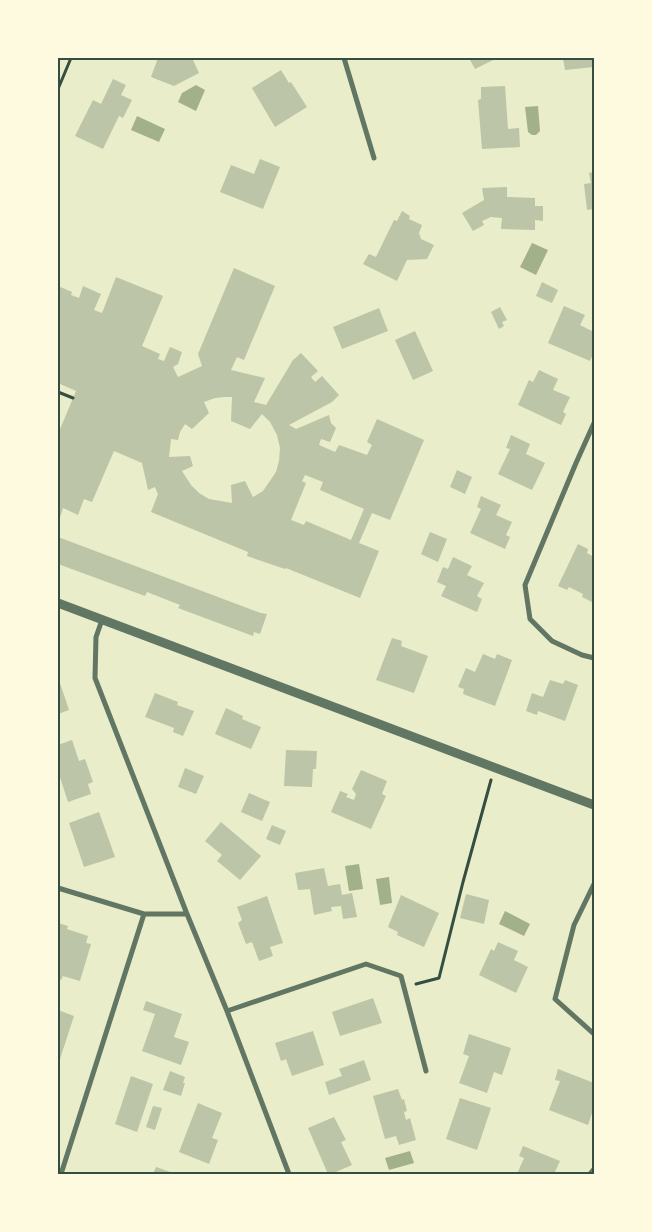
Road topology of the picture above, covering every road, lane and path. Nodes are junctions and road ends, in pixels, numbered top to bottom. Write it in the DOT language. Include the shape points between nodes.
graph roads {
  1 [pos="70,58"];
  2 [pos="344,58"];
  3 [pos="58,89"];
  4 [pos="374,158"];
  5 [pos="58,392"];
  6 [pos="73,398"];
  7 [pos="594,423"];
  8 [pos="58,604"];
  9 [pos="102,620"];
  10 [pos="594,658"];
  11 [pos="494,768"];
  12 [pos="594,805"];
  13 [pos="594,884"];
  14 [pos="58,888"];
  15 [pos="144,914"];
  16 [pos="187,914"];
  17 [pos="404,988"];
  18 [pos="228,1011"];
  19 [pos="594,1034"];
  20 [pos="426,1071"];
  21 [pos="594,1169"];
  22 [pos="61,1174"];
  23 [pos="289,1174"];
  24 [pos="590,1174"];
  1 -- 3 [label="path"];
  2 -- 4 [label="street"];
  5 -- 6 [label="path"];
  7 -- 10 [label="street" via="525,585 530,618 552,641"];
  8 -- 9 [label="street"];
  9 -- 11 [label="street"];
  9 -- 16 [label="street" via="96,637 95,678"];
  11 -- 12 [label="street"];
  11 -- 17 [label="path" via="439,978"];
  13 -- 19 [label="street" via="574,925 555,999"];
  14 -- 15 [label="street"];
  15 -- 16 [label="street"];
  15 -- 22 [label="street"];
  16 -- 18 [label="street"];
  17 -- 18 [label="street" via="401,976 366,964"];
  17 -- 20 [label="street"];
  18 -- 23 [label="street"];
  21 -- 24 [label="street"];
}
